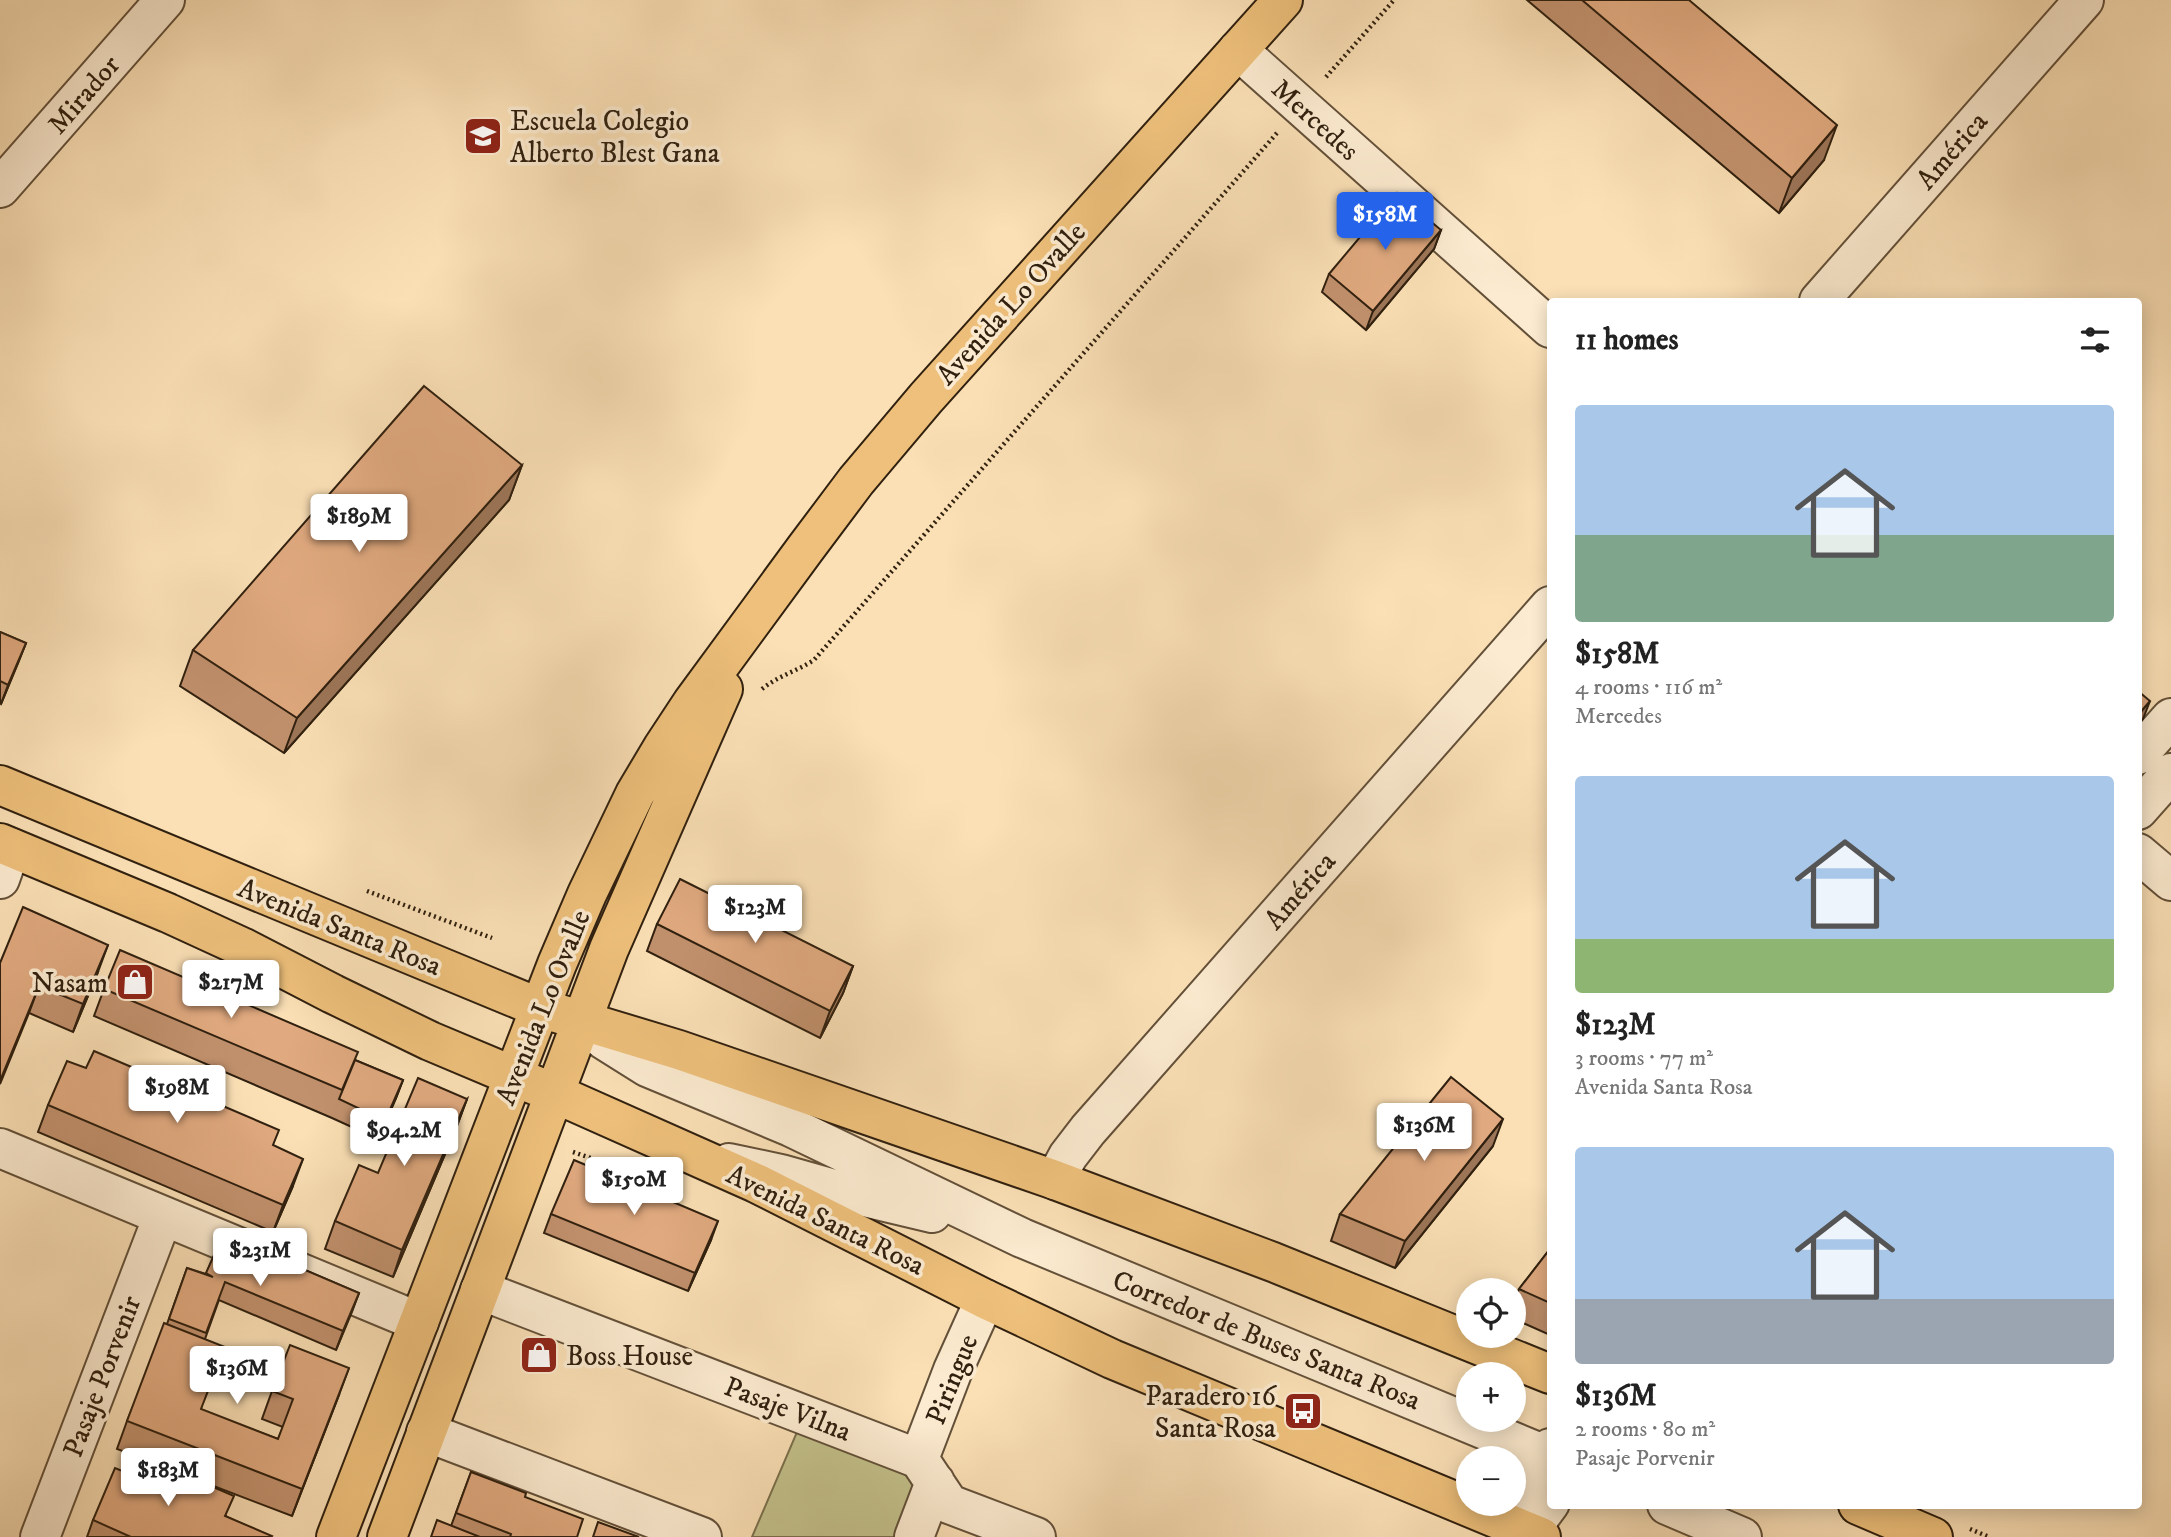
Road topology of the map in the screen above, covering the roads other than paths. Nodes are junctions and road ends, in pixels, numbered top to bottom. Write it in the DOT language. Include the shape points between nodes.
graph roads {
  1 [pos="165,0"];
  2 [pos="1283,0"];
  3 [pos="2084,0"];
  4 [pos="1238,50"];
  5 [pos="0,188"];
  6 [pos="1822,298"];
  7 [pos="1547,325"];
  8 [pos="1547,609"];
  9 [pos="753,620"];
  10 [pos="2171,718"];
  11 [pos="2142,751"];
  12 [pos="2171,773"];
  13 [pos="0,785"];
  14 [pos="2142,806"];
  15 [pos="4,856"];
  16 [pos="2142,856"];
  17 [pos="2171,881"];
  18 [pos="540,1009"];
  19 [pos="581,1020"];
  20 [pos="514,1076"];
  21 [pos="556,1094"];
  22 [pos="0,1148"];
  23 [pos="701,1158"];
  24 [pos="1055,1180"];
  25 [pos="163,1216"];
  26 [pos="1022,1238"];
  27 [pos="480,1290"];
  28 [pos="985,1299"];
  29 [pos="419,1322"];
  30 [pos="1547,1373"];
  31 [pos="426,1432"];
  32 [pos="1547,1452"];
  33 [pos="1547,1458"];
  34 [pos="927,1470"];
  35 [pos="1676,1509"];
  36 [pos="1867,1509"];
  37 [pos="1522,1522"];
  38 [pos="40,1537"];
  39 [pos="336,1537"];
  40 [pos="387,1537"];
  41 [pos="702,1537"];
  42 [pos="914,1537"];
  43 [pos="1037,1537"];
  44 [pos="1742,1537"];
  45 [pos="1933,1537"];
  1 -- 5 [label="street, Mirador"];
  2 -- 4 [label="main road, Avenida Lo Ovalle"];
  3 -- 6 [label="street, América"];
  4 -- 7 [label="street, Mercedes"];
  4 -- 9 [label="main road, Avenida Lo Ovalle" via="926,398 856,481"];
  8 -- 24 [label="street, América" via="1088,1130"];
  9 -- 18 [label="main road, Avenida Lo Ovalle" via="692,703 635,794"];
  9 -- 19 [label="main road, Avenida Lo Ovalle"];
  10 -- 11 [label="street"];
  12 -- 14 [label="street"];
  13 -- 18 [label="main road, Avenida Santa Rosa"];
  15 -- 20 [label="main road, Avenida Santa Rosa" via="168,913 430,1041"];
  16 -- 17 [label="street"];
  18 -- 19 [label="main road, Avenida Santa Rosa"];
  18 -- 20 [label="main road, Avenida Lo Ovalle"];
  19 -- 21 [label="main road, Avenida Lo Ovalle"];
  19 -- 24 [label="main road, Avenida Santa Rosa"];
  19 -- 26 [label="street, Corredor de Buses Santa Rosa" via="647,1067 791,1127"];
  20 -- 21 [label="main road, Avenida Santa Rosa"];
  20 -- 29 [label="main road, Avenida Lo Ovalle"];
  21 -- 23 [label="main road, Avenida Santa Rosa"];
  21 -- 27 [label="main road, Avenida Lo Ovalle"];
  22 -- 25 [label="street"];
  23 -- 26 [label="street, Corredor de Buses Santa Rosa" via="781,1174"];
  23 -- 28 [label="main road, Avenida Santa Rosa"];
  24 -- 30 [label="main road, Avenida Santa Rosa"];
  25 -- 29 [label="street"];
  25 -- 38 [label="street, Pasaje Porvenir"];
  26 -- 32 [label="street, Corredor de Buses Santa Rosa"];
  27 -- 31 [label="main road, Avenida Lo Ovalle"];
  27 -- 34 [label="street, Pasaje Vilna"];
  28 -- 34 [label="street, Piringue" via="953,1370"];
  28 -- 37 [label="main road, Avenida Santa Rosa" via="1112,1359"];
  29 -- 39 [label="main road, Avenida Lo Ovalle"];
  31 -- 40 [label="main road, Avenida Lo Ovalle"];
  31 -- 41 [label="street"];
  33 -- 37 [label="street"];
  34 -- 42 [label="street, Piringue"];
  34 -- 43 [label="street, Pasaje Vilna" via="948,1504"];
  35 -- 44 [label="street"];
  36 -- 45 [label="main road"];
}
